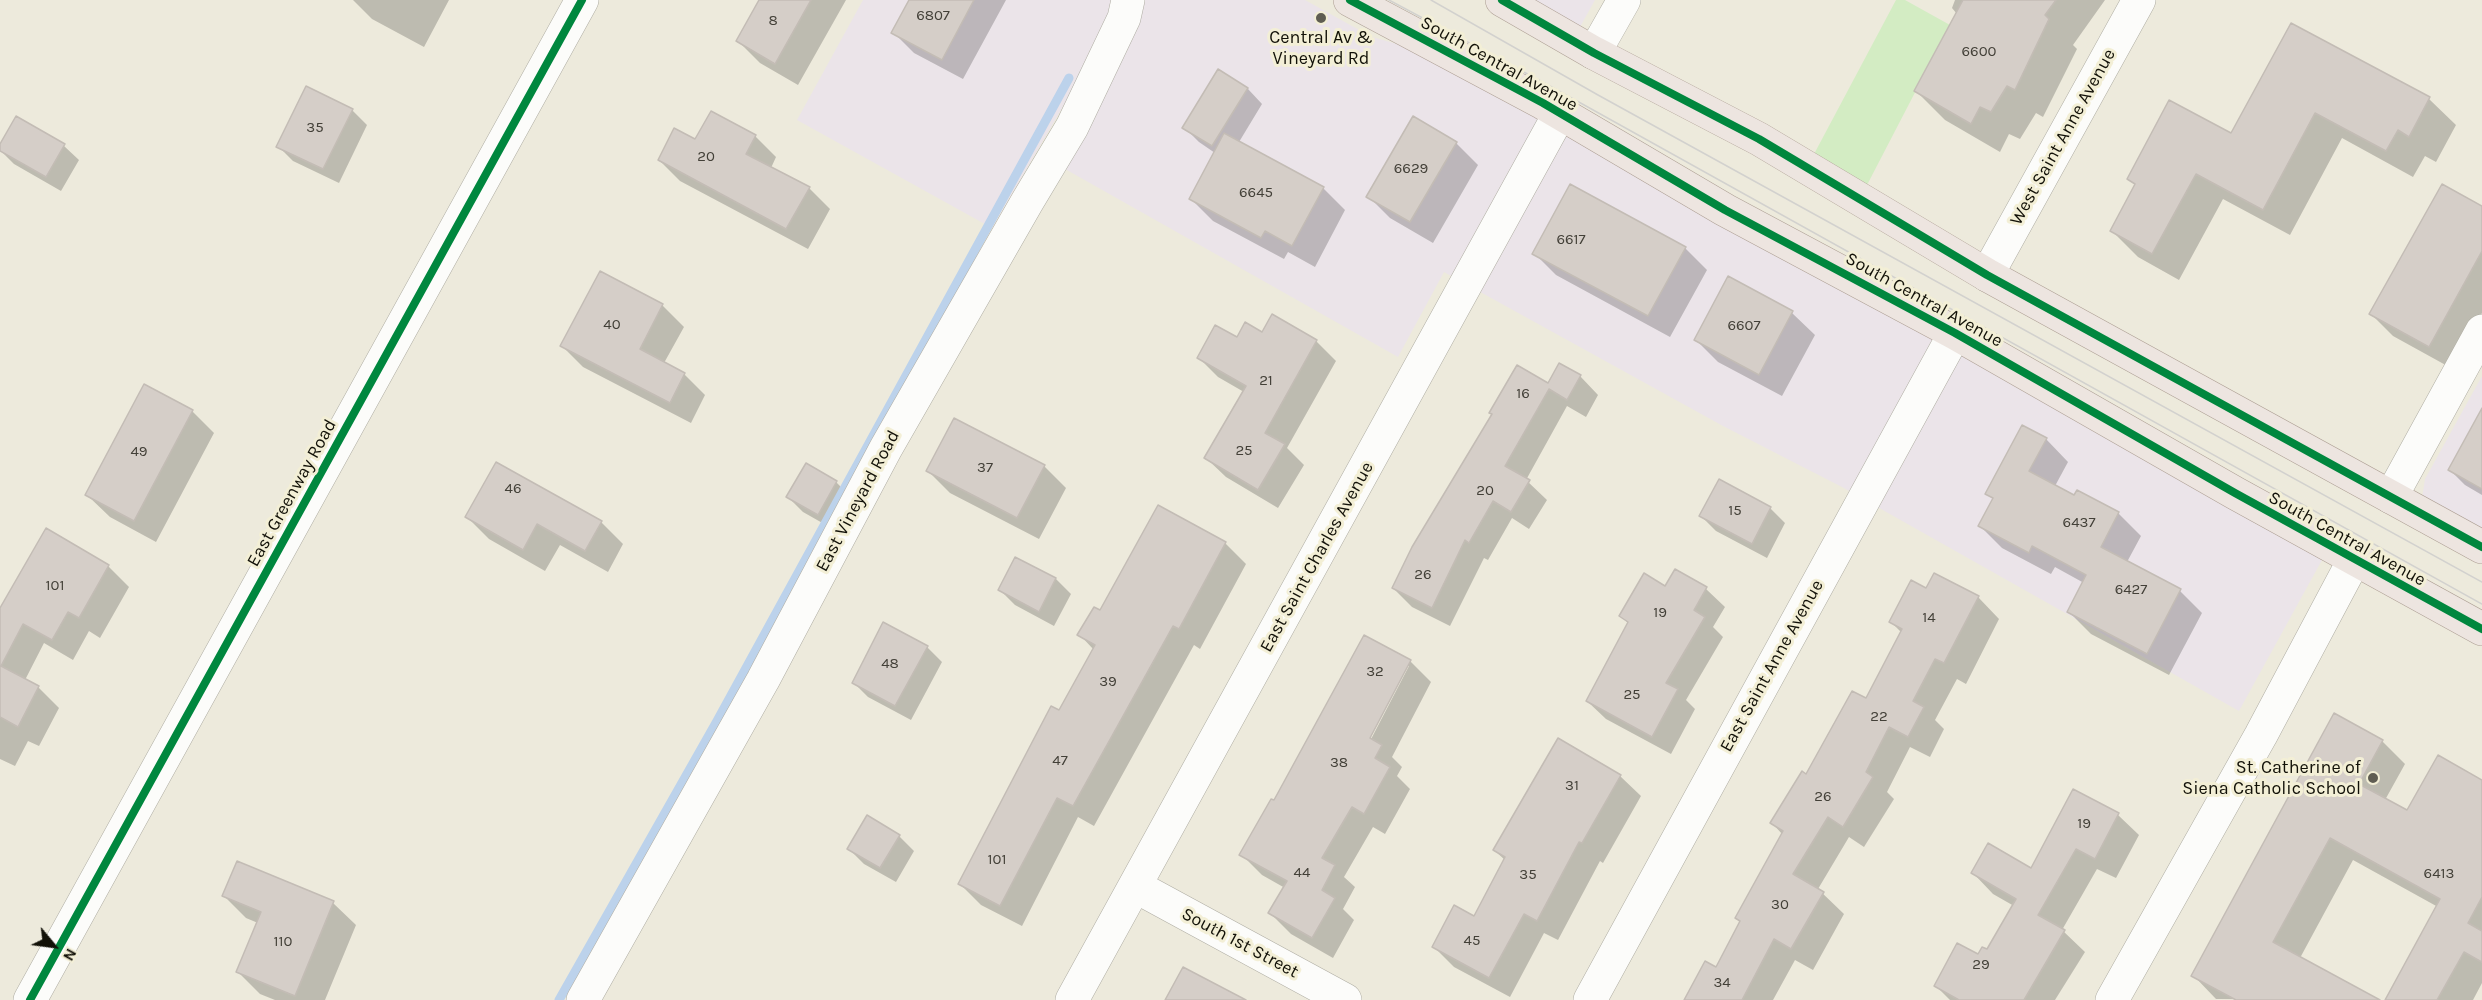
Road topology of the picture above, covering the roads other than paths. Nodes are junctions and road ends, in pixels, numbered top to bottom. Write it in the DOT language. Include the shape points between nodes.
graph roads {
  1 [pos="582,0"];
  2 [pos="1128,0"];
  3 [pos="1350,0"];
  4 [pos="1502,0"];
  5 [pos="1624,0"];
  6 [pos="2139,0"];
  7 [pos="1594,53"];
  8 [pos="1560,113"];
  9 [pos="1987,275"];
  10 [pos="2482,331"];
  11 [pos="1955,333"];
  12 [pos="2391,497"];
  13 [pos="2482,547"];
  14 [pos="2354,560"];
  15 [pos="2482,629"];
  16 [pos="1135,886"];
  17 [pos="30,1000"];
  18 [pos="583,1000"];
  19 [pos="1072,1000"];
  20 [pos="1345,1000"];
  21 [pos="1590,1000"];
  22 [pos="2112,1000"];
  1 -- 17 [label="street, East Greenway Road"];
  2 -- 18 [label="street, East Vineyard Road" via="1072,127 886,448 763,680"];
  3 -- 8 [label="main road, South Central Avenue"];
  4 -- 7 [label="main road"];
  5 -- 7 [label="street"];
  6 -- 9 [label="street, West Saint Anne Avenue"];
  7 -- 9 [label="main road" via="1759,139"];
  8 -- 11 [label="main road, South Central Avenue" via="1725,210"];
  8 -- 16 [label="street, East Saint Charles Avenue"];
  9 -- 12 [label="main road"];
  10 -- 12 [label="street"];
  11 -- 14 [label="main road, South Central Avenue"];
  11 -- 21 [label="street, East Saint Anne Avenue"];
  12 -- 13 [label="main road"];
  14 -- 15 [label="main road, South Central Avenue"];
  14 -- 22 [label="street"];
  16 -- 19 [label="street, East Saint Charles Avenue"];
  16 -- 20 [label="street, South 1st Street"];
}
